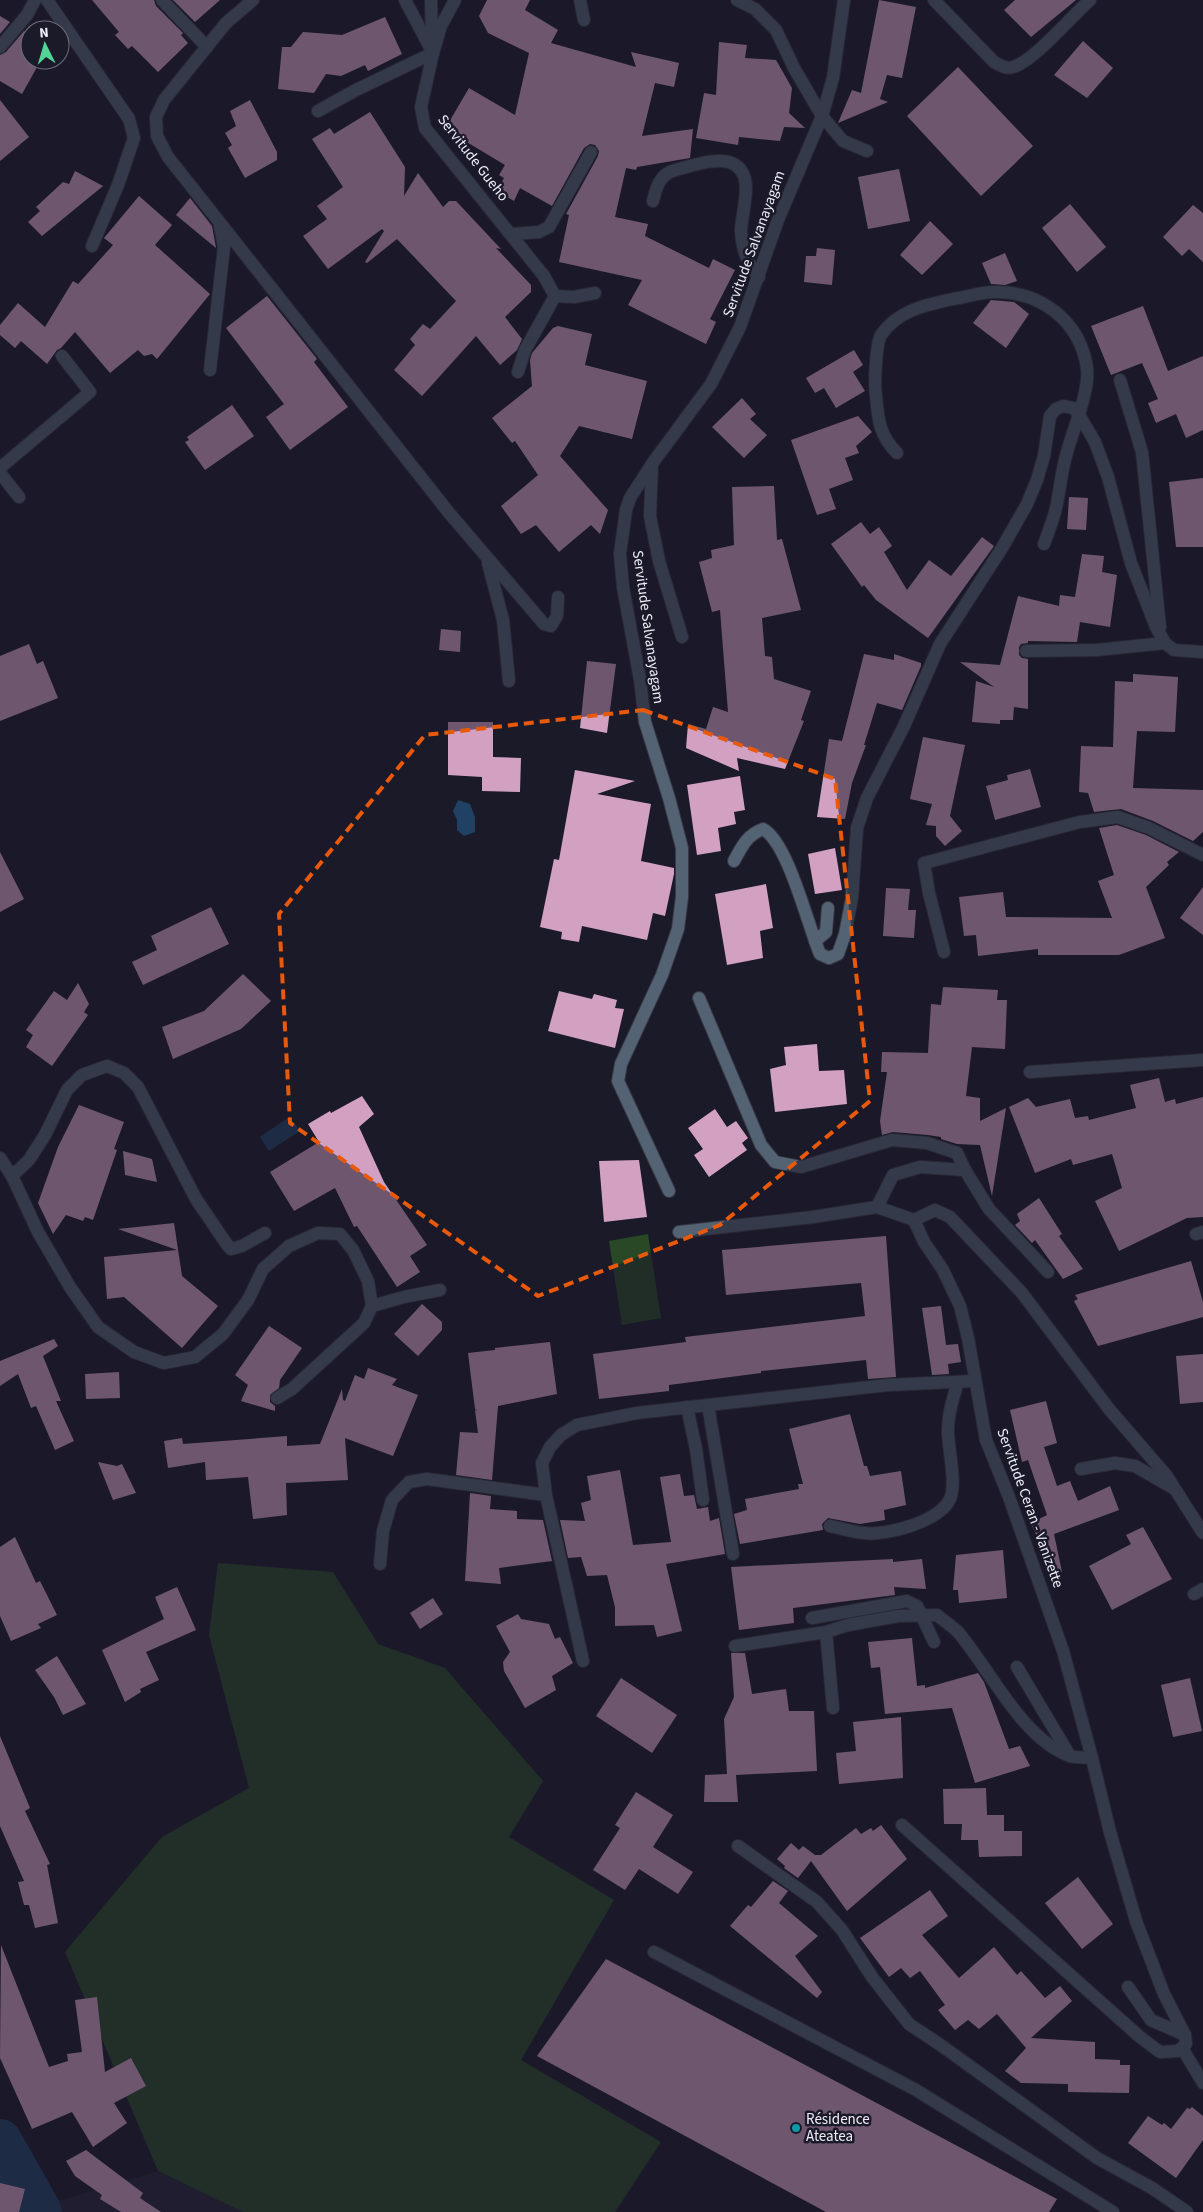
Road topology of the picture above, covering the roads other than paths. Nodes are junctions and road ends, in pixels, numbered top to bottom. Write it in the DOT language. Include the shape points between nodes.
graph roads {
  1 [pos="35,0"];
  2 [pos="47,0"];
  3 [pos="162,0"];
  4 [pos="253,0"];
  5 [pos="405,0"];
  6 [pos="431,0"];
  7 [pos="455,0"];
  8 [pos="580,0"];
  9 [pos="738,0"];
  10 [pos="844,0"];
  11 [pos="934,0"];
  12 [pos="1090,0"];
  13 [pos="584,20"];
  14 [pos="0,47"];
  15 [pos="207,47"];
  16 [pos="432,53"];
  17 [pos="318,110"];
  18 [pos="822,116"];
  19 [pos="867,151"];
  20 [pos="590,152"];
  21 [pos="653,201"];
  22 [pos="220,224"];
  23 [pos="512,234"];
  24 [pos="92,246"];
  25 [pos="758,277"];
  26 [pos="596,293"];
  27 [pos="555,296"];
  28 [pos="62,356"];
  29 [pos="210,370"];
  30 [pos="518,372"];
  31 [pos="1120,380"];
  32 [pos="1078,413"];
  33 [pos="897,453"];
  34 [pos="652,464"];
  35 [pos="0,468"];
  36 [pos="0,473"];
  37 [pos="19,497"];
  38 [pos="1044,544"];
  39 [pos="488,560"];
  40 [pos="558,597"];
  41 [pos="682,636"];
  42 [pos="1163,640"];
  43 [pos="1026,651"];
  44 [pos="1203,652"];
  45 [pos="509,681"];
  46 [pos="1203,855"];
  47 [pos="734,861"];
  48 [pos="828,908"];
  49 [pos="816,941"];
  50 [pos="944,952"];
  51 [pos="699,998"];
  52 [pos="1203,1060"];
  53 [pos="1030,1072"];
  54 [pos="0,1158"];
  55 [pos="965,1170"];
  56 [pos="12,1176"];
  57 [pos="669,1191"];
  58 [pos="877,1207"];
  59 [pos="914,1220"];
  60 [pos="679,1232"];
  61 [pos="265,1233"];
  62 [pos="1048,1272"];
  63 [pos="440,1290"];
  64 [pos="372,1306"];
  65 [pos="976,1381"];
  66 [pos="958,1382"];
  67 [pos="277,1398"];
  68 [pos="708,1406"];
  69 [pos="687,1407"];
  70 [pos="1081,1469"];
  71 [pos="1175,1489"];
  72 [pos="546,1495"];
  73 [pos="703,1500"];
  74 [pos="830,1526"];
  75 [pos="1203,1533"];
  76 [pos="733,1554"];
  77 [pos="380,1564"];
  78 [pos="922,1614"];
  79 [pos="812,1618"];
  80 [pos="826,1632"];
  81 [pos="934,1642"];
  82 [pos="735,1646"];
  83 [pos="583,1661"];
  84 [pos="1018,1667"];
  85 [pos="833,1708"];
  86 [pos="1070,1756"];
  87 [pos="1092,1758"];
  88 [pos="902,1825"];
  89 [pos="738,1846"];
  90 [pos="654,1952"];
  91 [pos="1128,1987"];
  92 [pos="1185,2035"];
  93 [pos="1182,2048"];
  94 [pos="1203,2083"];
  95 [pos="1113,2212"];
  96 [pos="1187,2212"];
  1 -- 14 [label="street" via="28,14"];
  2 -- 24 [label="street" via="129,119 134,138"];
  3 -- 15 [label="street"];
  4 -- 15 [label="street" via="226,23"];
  5 -- 16 [label="street"];
  6 -- 16 [label="street"];
  7 -- 16 [label="street" via="440,26"];
  8 -- 13 [label="street"];
  9 -- 18 [label="street" via="755,9 776,30"];
  10 -- 18 [label="street, Servitude Salvanayagam" via="833,78"];
  11 -- 12 [label="street" via="994,62 1005,68 1015,67 1029,58"];
  15 -- 22 [label="street" via="164,100 156,118 157,136 168,157"];
  16 -- 17 [label="street"];
  16 -- 23 [label="street, Servitude Gueho" via="420,107 425,128"];
  18 -- 19 [label="street" via="842,141"];
  18 -- 25 [label="street, Servitude Salvanayagam"];
  20 -- 23 [label="street" via="549,228"];
  21 -- 25 [label="street" via="657,183 672,171 711,162 729,162 741,171 747,190 741,230 743,246"];
  22 -- 29 [label="street" via="224,248"];
  22 -- 39 [label="street"];
  23 -- 27 [label="street, Servitude Gueho"];
  25 -- 34 [label="street, Servitude Salvanayagam" via="740,327 711,384"];
  26 -- 27 [label="street" via="574,298"];
  27 -- 30 [label="street" via="525,350"];
  28 -- 35 [label="street" via="90,392"];
  31 -- 42 [label="street" via="1142,452"];
  32 -- 33 [label="street" via="1087,370 1082,351 1069,324 1047,305 1024,296 994,292 925,305 899,316 880,336 874,384 879,422 886,442"];
  32 -- 38 [label="street" via="1066,453 1055,514"];
  32 -- 42 [label="street" via="1108,477 1131,563"];
  32 -- 49 [label="street" via="1063,406 1050,416 1044,456 1027,504 940,644 904,726 867,798 857,828 852,898 838,954 829,958 820,954"];
  34 -- 41 [label="street" via="650,516 659,561"];
  34 -- 57 [label="street, Servitude Salvanayagam" via="630,498 620,554 645,722 682,848 682,897 678,929 662,975 621,1064 618,1081"];
  36 -- 37 [label="street"];
  39 -- 40 [label="street" via="544,624 552,626 557,616"];
  39 -- 45 [label="street" via="503,620"];
  42 -- 43 [label="street" via="1097,650"];
  42 -- 44 [label="street" via="1174,650"];
  46 -- 50 [label="street" via="1149,828 1118,817 1080,822 924,863"];
  47 -- 49 [label="street" via="753,833 763,829 770,833 780,849"];
  48 -- 49 [label="street" via="826,932"];
  51 -- 55 [label="street" via="760,1145 775,1162 801,1167 892,1140 927,1144 957,1153"];
  52 -- 53 [label="street"];
  54 -- 56 [label="street"];
  55 -- 58 [label="street" via="920,1167 893,1175"];
  55 -- 62 [label="street" via="989,1209"];
  56 -- 61 [label="street" via="30,1160 67,1090 82,1075 108,1066 124,1073 138,1087 196,1199 228,1246 237,1248"];
  56 -- 64 [label="street" via="38,1232 98,1327 134,1352 164,1363 195,1357 223,1334 248,1300 263,1269 289,1246 318,1234 340,1234 353,1250 368,1281"];
  58 -- 59 [label="street"];
  58 -- 60 [label="street"];
  59 -- 65 [label="street, Servitude Ceran - Vanizette" via="960,1306"];
  59 -- 71 [label="street" via="935,1210 950,1217 968,1235 1022,1293 1109,1409"];
  63 -- 64 [label="street"];
  64 -- 67 [label="street" via="364,1323"];
  65 -- 66 [label="street"];
  65 -- 87 [label="street, Servitude Ceran - Vanizette" via="986,1440 1054,1626"];
  66 -- 68 [label="street" via="888,1385"];
  66 -- 74 [label="street" via="948,1428 952,1486 950,1499 940,1511 892,1532 865,1534"];
  68 -- 69 [label="street"];
  68 -- 76 [label="street"];
  69 -- 72 [label="street" via="576,1425 550,1447 542,1463"];
  69 -- 73 [label="street"];
  70 -- 71 [label="street" via="1115,1462 1135,1466"];
  71 -- 75 [label="street"];
  72 -- 77 [label="street" via="427,1479 409,1482 392,1500 383,1531"];
  72 -- 83 [label="street"];
  78 -- 79 [label="street" via="917,1606 907,1601"];
  78 -- 80 [label="street" via="848,1625"];
  78 -- 81 [label="street"];
  78 -- 86 [label="street" via="937,1615 957,1632 1029,1727 1050,1745"];
  80 -- 82 [label="street"];
  80 -- 85 [label="street"];
  84 -- 86 [label="street"];
  86 -- 87 [label="street"];
  87 -- 92 [label="street, Servitude Ceran - Vanizette" via="1136,1921 1164,1994"];
  88 -- 93 [label="street" via="1160,2052"];
  89 -- 96 [label="street" via="817,1902 842,1930 895,2009 909,2024 1097,2158 1152,2188"];
  90 -- 95 [label="street" via="916,2090"];
  91 -- 92 [label="street" via="1151,2020"];
  92 -- 93 [label="street" via="1186,2044"];
  93 -- 94 [label="street"];
}
